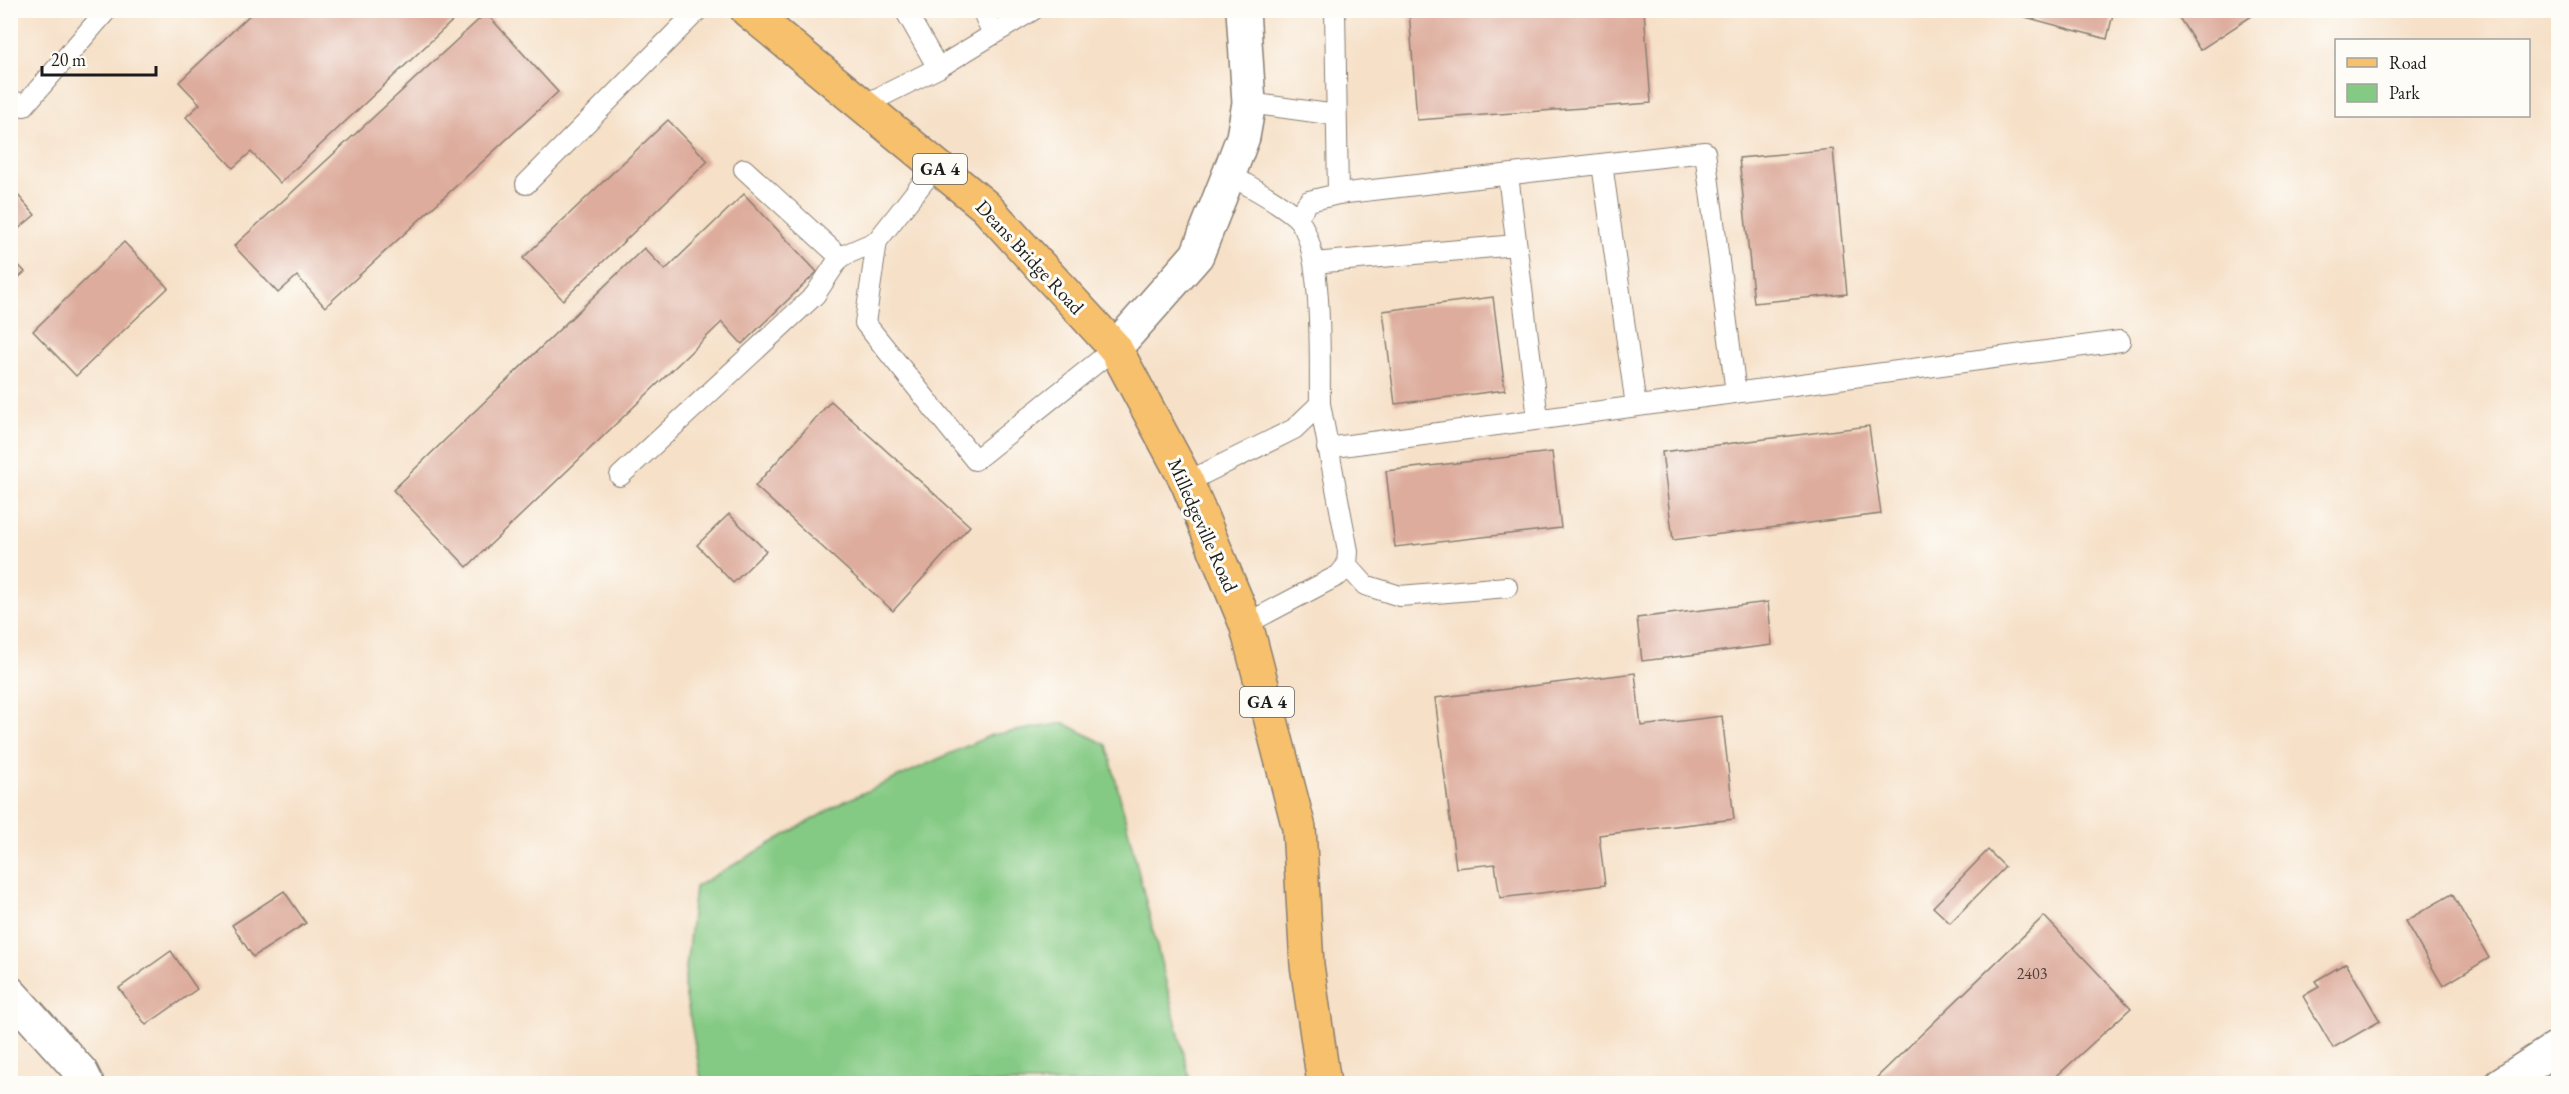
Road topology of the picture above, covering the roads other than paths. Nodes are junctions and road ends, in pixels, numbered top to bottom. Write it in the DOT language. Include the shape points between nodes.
graph roads {
  1 [pos="107,10"];
  2 [pos="698,10"];
  3 [pos="747,10"];
  4 [pos="905,10"];
  5 [pos="982,10"];
  6 [pos="1033,10"];
  7 [pos="1243,10"];
  8 [pos="1335,10"];
  9 [pos="993,34"];
  10 [pos="938,68"];
  11 [pos="10,99"];
  12 [pos="1250,103"];
  13 [pos="862,106"];
  14 [pos="1336,115"];
  15 [pos="1602,164"];
  16 [pos="936,166"];
  17 [pos="744,169"];
  18 [pos="1229,174"];
  19 [pos="1508,175"];
  20 [pos="526,184"];
  21 [pos="1338,194"];
  22 [pos="1297,217"];
  23 [pos="877,241"];
  24 [pos="1516,244"];
  25 [pos="840,257"];
  26 [pos="1314,263"];
  27 [pos="2120,341"];
  28 [pos="1115,348"];
  29 [pos="1736,393"];
  30 [pos="1320,404"];
  31 [pos="1636,406"];
  32 [pos="1538,419"];
  33 [pos="1327,448"];
  34 [pos="620,476"];
  35 [pos="1187,482"];
  36 [pos="1347,565"];
  37 [pos="1507,587"];
  38 [pos="1246,624"];
  39 [pos="10,993"];
  40 [pos="2559,1047"];
  41 [pos="87,1083"];
  42 [pos="1324,1083"];
  43 [pos="2501,1083"];
  1 -- 11 [label="lane" via="24,106"];
  2 -- 20 [label="lane"];
  3 -- 13 [label="main road, Deans Bridge Road / GA 4"];
  4 -- 10 [label="lane"];
  5 -- 9 [label="lane"];
  6 -- 9 [label="lane"];
  7 -- 12 [label="street"];
  8 -- 14 [label="lane"];
  9 -- 10 [label="lane"];
  10 -- 13 [label="lane"];
  12 -- 14 [label="lane"];
  12 -- 18 [label="street"];
  13 -- 16 [label="main road, Deans Bridge Road / GA 4"];
  14 -- 21 [label="lane"];
  15 -- 19 [label="lane"];
  15 -- 29 [label="lane" via="1705,152"];
  15 -- 31 [label="lane"];
  16 -- 23 [label="lane"];
  16 -- 28 [label="main road, Deans Bridge Road / GA 4" via="985,206"];
  17 -- 25 [label="lane"];
  18 -- 22 [label="lane"];
  18 -- 28 [label="street" via="1197,255"];
  19 -- 21 [label="lane"];
  19 -- 24 [label="lane"];
  21 -- 22 [label="lane" via="1309,201"];
  22 -- 26 [label="lane" via="1311,245"];
  23 -- 25 [label="lane"];
  23 -- 28 [label="lane" via="865,323 975,460"];
  24 -- 26 [label="lane"];
  24 -- 32 [label="lane"];
  25 -- 34 [label="lane" via="815,295"];
  26 -- 30 [label="lane"];
  27 -- 29 [label="lane"];
  28 -- 35 [label="main road, Milledgeville Road / GA 4"];
  29 -- 31 [label="lane"];
  30 -- 33 [label="lane"];
  30 -- 35 [label="lane" via="1294,429"];
  31 -- 32 [label="lane"];
  32 -- 33 [label="lane"];
  33 -- 36 [label="lane" via="1348,551"];
  35 -- 38 [label="main road, Milledgeville Road / GA 4"];
  36 -- 37 [label="lane" via="1365,585 1400,596"];
  36 -- 38 [label="lane" via="1339,575"];
  38 -- 42 [label="main road, Milledgeville Road / GA 4" via="1299,828 1307,965"];
  39 -- 41 [label="street"];
  40 -- 43 [label="street"];
}
